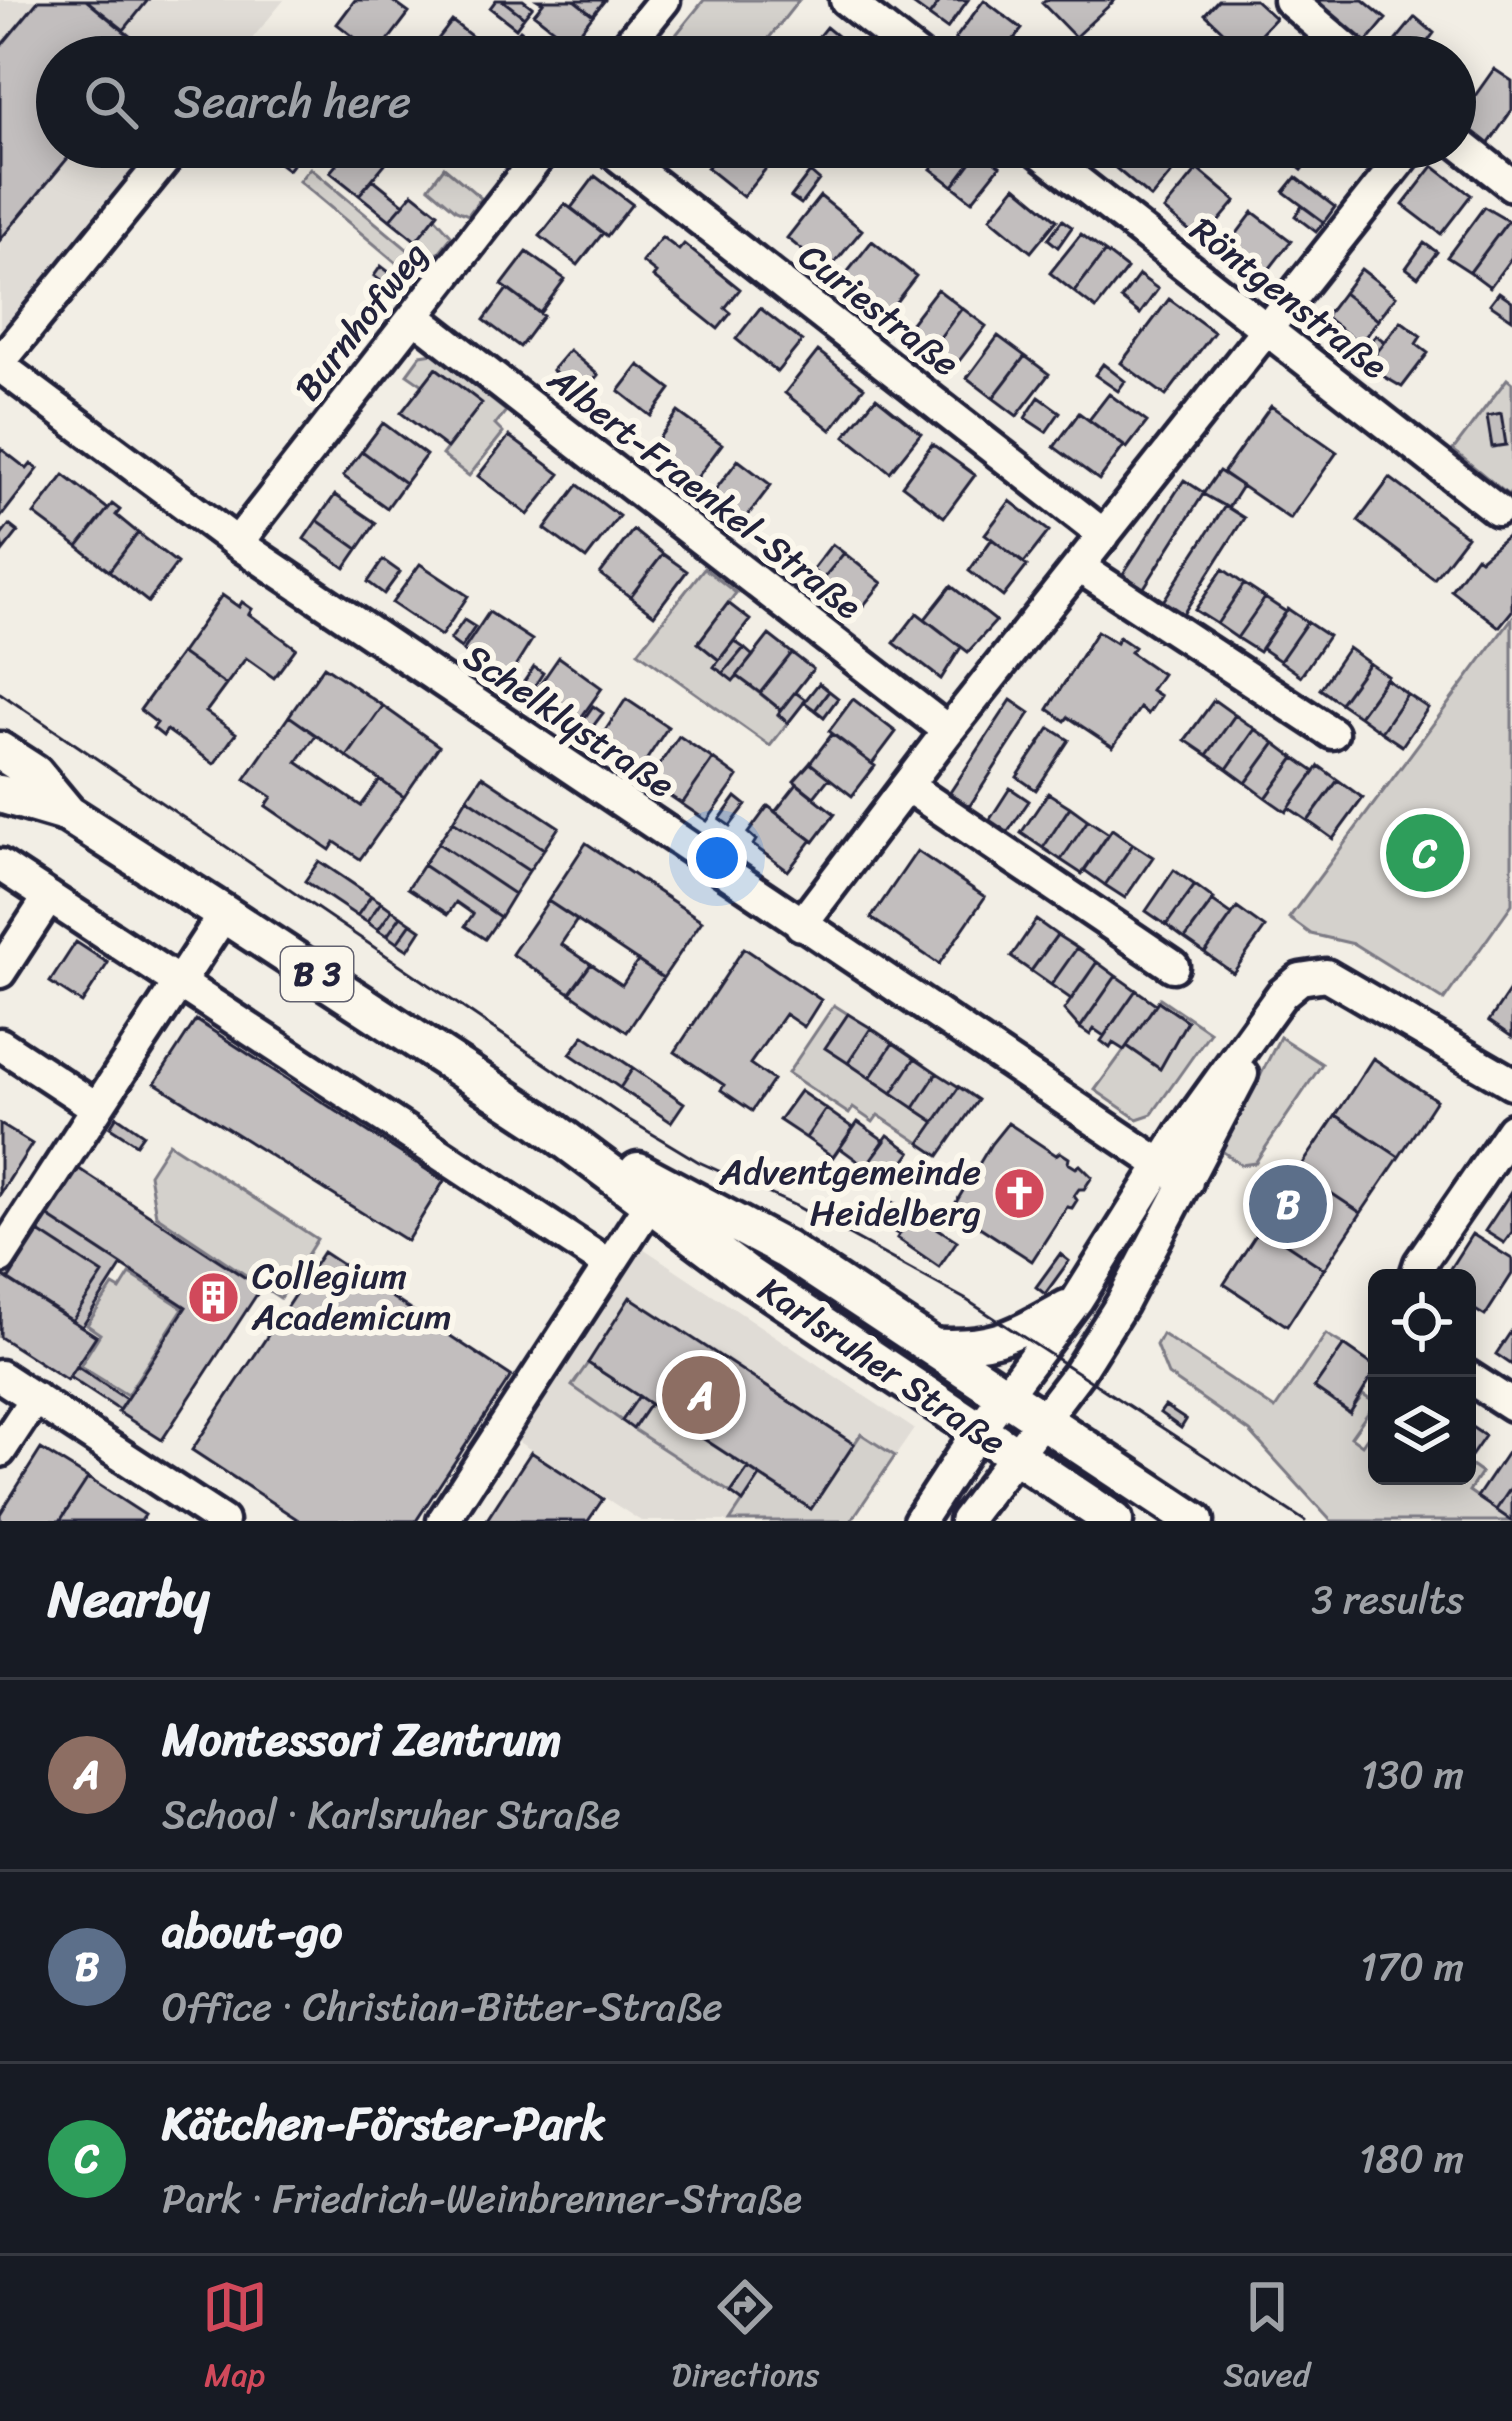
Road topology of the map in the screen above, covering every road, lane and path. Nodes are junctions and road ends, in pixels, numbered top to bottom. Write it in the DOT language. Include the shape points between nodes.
graph roads {
  1 [pos="664,0"];
  2 [pos="846,0"];
  3 [pos="1288,0"];
  4 [pos="635,36"];
  5 [pos="892,36"];
  6 [pos="1331,36"];
  7 [pos="1476,152"];
  8 [pos="159,168"];
  9 [pos="530,168"];
  10 [pos="634,168"];
  11 [pos="1061,168"];
  12 [pos="1395,168"];
  13 [pos="1508,171"];
  14 [pos="414,316"];
  15 [pos="1268,330"];
  16 [pos="0,364"];
  17 [pos="1497,510"];
  18 [pos="1104,535"];
  19 [pos="237,543"];
  20 [pos="1079,567"];
  21 [pos="948,731"];
  22 [pos="1332,733"];
  23 [pos="0,751"];
  24 [pos="907,786"];
  25 [pos="0,794"];
  26 [pos="68,814"];
  27 [pos="0,865"];
  28 [pos="49,897"];
  29 [pos="224,914"];
  30 [pos="800,925"];
  31 [pos="1173,966"];
  32 [pos="0,972"];
  33 [pos="179,982"];
  34 [pos="0,1044"];
  35 [pos="1512,1083"];
  36 [pos="97,1108"];
  37 [pos="539,1120"];
  38 [pos="1512,1129"];
  39 [pos="1174,1175"];
  40 [pos="650,1203"];
  41 [pos="0,1258"];
  42 [pos="609,1264"];
  43 [pos="1418,1269"];
  44 [pos="1077,1300"];
  45 [pos="926,1344"];
  46 [pos="0,1376"];
  47 [pos="1469,1377"];
  48 [pos="1006,1395"];
  49 [pos="35,1398"];
  50 [pos="1512,1405"];
  51 [pos="1042,1418"];
  52 [pos="979,1431"];
  53 [pos="0,1451"];
  54 [pos="1014,1453"];
  55 [pos="222,1521"];
  56 [pos="443,1521"];
  57 [pos="919,1521"];
  58 [pos="965,1521"];
  59 [pos="1114,1521"];
  60 [pos="1195,1521"];
  1 -- 4 [label="street"];
  2 -- 5 [label="street"];
  3 -- 6 [label="street"];
  7 -- 13 [label="street"];
  8 -- 16 [label="street"];
  9 -- 14 [label="street, Burnhofweg"];
  10 -- 18 [label="street, Curiestraße"];
  11 -- 15 [label="street, Röntgenstraße"];
  12 -- 15 [label="street"];
  14 -- 19 [label="street, Burnhofweg"];
  14 -- 21 [label="street, Albert-Fraenkel-Straße"];
  15 -- 17 [label="street, Röntgenstraße"];
  15 -- 18 [label="street"];
  16 -- 19 [label="street, Schelklystraße"];
  18 -- 20 [label="street"];
  19 -- 30 [label="street, Schelklystraße"];
  20 -- 21 [label="street"];
  20 -- 22 [label="street"];
  21 -- 24 [label="street"];
  23 -- 26 [label="main road, Karlsruher Straße / B 3" via="34,773"];
  24 -- 30 [label="street"];
  24 -- 31 [label="street"];
  25 -- 26 [label="main road, Karlsruher Straße / B 3"];
  26 -- 29 [label="main road, Karlsruher Straße / B 3"];
  27 -- 28 [label="street"];
  28 -- 32 [label="street"];
  28 -- 33 [label="street"];
  29 -- 33 [label="street"];
  29 -- 37 [label="main road, Karlsruher Straße / B 3"];
  30 -- 39 [label="street, Schelklystraße"];
  33 -- 36 [label="street"];
  33 -- 42 [label="street"];
  34 -- 36 [label="street"];
  35 -- 39 [label="street" via="1327,975 1300,979 1181,1134"];
  36 -- 41 [label="street"];
  37 -- 40 [label="main road, Karlsruher Straße / B 3"];
  37 -- 45 [label="main road, Karlsruher Straße / B 3" via="787,1250"];
  38 -- 43 [label="street"];
  39 -- 44 [label="street"];
  39 -- 51 [label="street" via="1122,1303"];
  40 -- 42 [label="street"];
  40 -- 52 [label="main road, Karlsruher Straße / B 3"];
  42 -- 56 [label="street"];
  44 -- 45 [label="street, Karlsruher Straße" via="1001,1342"];
  44 -- 48 [label="street"];
  45 -- 48 [label="main road, Karlsruher Straße / B 3"];
  46 -- 49 [label="street"];
  47 -- 50 [label="street"];
  48 -- 51 [label="main road, Karlsruher Straße / B 3"];
  48 -- 52 [label="street"];
  49 -- 53 [label="street"];
  49 -- 55 [label="street"];
  51 -- 54 [label="street"];
  51 -- 60 [label="main road, Karlsruher Straße / B 3"];
  52 -- 54 [label="main road, Karlsruher Straße / B 3"];
  52 -- 57 [label="street"];
  54 -- 58 [label="street"];
  54 -- 59 [label="main road, Karlsruher Straße / B 3"];
}
